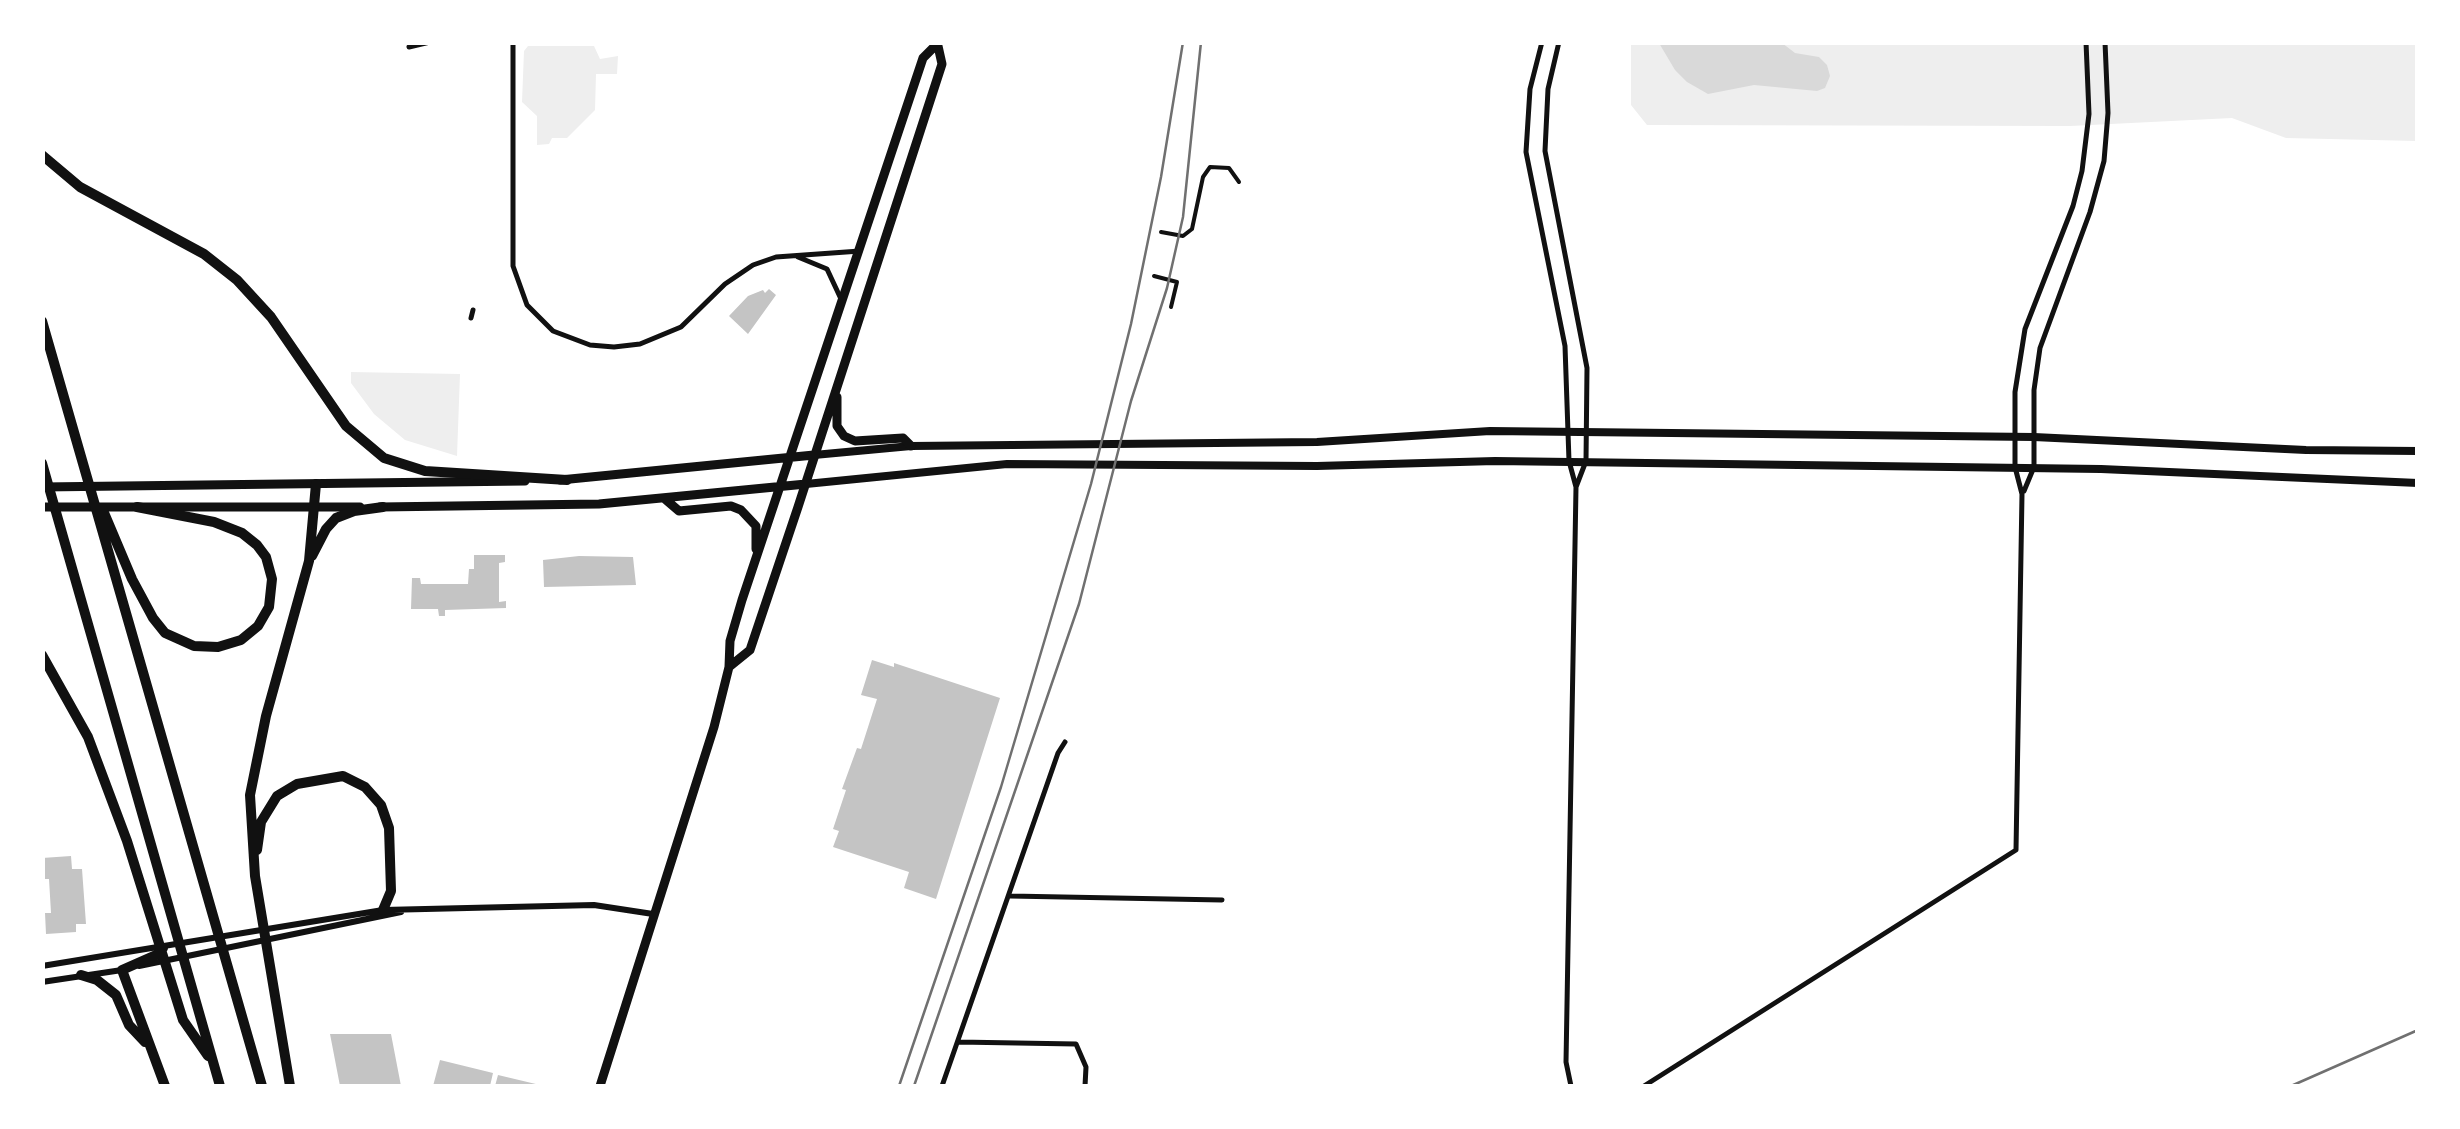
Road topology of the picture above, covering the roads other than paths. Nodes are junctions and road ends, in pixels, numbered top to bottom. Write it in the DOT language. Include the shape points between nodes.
graph roads {
  1 [pos="430,42"];
  2 [pos="513,42"];
  3 [pos="1542,42"];
  4 [pos="1559,42"];
  5 [pos="2086,42"];
  6 [pos="2105,42"];
  7 [pos="935,44"];
  8 [pos="414,45"];
  9 [pos="42,155"];
  10 [pos="1239,182"];
  11 [pos="1161,232"];
  12 [pos="860,251"];
  13 [pos="790,255"];
  14 [pos="1154,276"];
  15 [pos="842,304"];
  16 [pos="1171,306"];
  17 [pos="42,321"];
  18 [pos="837,386"];
  19 [pos="1569,432"];
  20 [pos="1587,432"];
  21 [pos="2014,437"];
  22 [pos="2034,437"];
  23 [pos="910,446"];
  24 [pos="2418,451"];
  25 [pos="814,455"];
  26 [pos="790,458"];
  27 [pos="1570,461"];
  28 [pos="1586,461"];
  29 [pos="84,464"];
  30 [pos="43,466"];
  31 [pos="2015,466"];
  32 [pos="2034,467"];
  33 [pos="567,480"];
  34 [pos="2418,483"];
  35 [pos="316,484"];
  36 [pos="806,484"];
  37 [pos="780,486"];
  38 [pos="1576,486"];
  39 [pos="42,487"];
  40 [pos="2022,494"];
  41 [pos="666,499"];
  42 [pos="136,506"];
  43 [pos="314,506"];
  44 [pos="42,507"];
  45 [pos="383,507"];
  46 [pos="309,561"];
  47 [pos="755,562"];
  48 [pos="42,655"];
  49 [pos="729,667"];
  50 [pos="1065,742"];
  51 [pos="255,876"];
  52 [pos="1008,896"];
  53 [pos="1222,900"];
  54 [pos="382,910"];
  55 [pos="412,910"];
  56 [pos="652,914"];
  57 [pos="164,947"];
  58 [pos="42,966"];
  59 [pos="122,970"];
  60 [pos="82,975"];
  61 [pos="42,982"];
  62 [pos="958,1042"];
  63 [pos="149,1046"];
  64 [pos="214,1065"];
  65 [pos="165,1086"];
  66 [pos="220,1086"];
  67 [pos="262,1086"];
  68 [pos="290,1086"];
  69 [pos="600,1086"];
  70 [pos="942,1086"];
  71 [pos="1085,1086"];
  72 [pos="1571,1086"];
  73 [pos="1644,1086"];
  1 -- 8 [label="street"];
  2 -- 13 [label="street" via="513,266 527,304 553,331 603,347 655,340 692,320 740,272"];
  3 -- 19 [label="street" via="1530,89 1526,152 1565,346"];
  4 -- 20 [label="street" via="1548,89 1546,162 1584,344"];
  5 -- 21 [label="street" via="2085,159 2025,329"];
  6 -- 22 [label="street" via="2104,161 2040,348"];
  7 -- 12 [label="main road" via="924,58"];
  7 -- 18 [label="main road" via="942,64"];
  9 -- 33 [label="highway" via="80,187 194,248 237,280 271,317 346,426 384,458 425,471"];
  10 -- 11 [label="street" via="1229,168 1210,167 1192,230 1184,236"];
  12 -- 13 [label="street"];
  12 -- 15 [label="main road"];
  13 -- 15 [label="street" via="827,269"];
  14 -- 16 [label="street" via="1177,282"];
  15 -- 26 [label="main road"];
  17 -- 29 [label="highway"];
  18 -- 23 [label="main road" via="836,420 844,436 903,438"];
  18 -- 25 [label="main road"];
  19 -- 20 [label="main road"];
  19 -- 23 [label="main road"];
  19 -- 27 [label="street"];
  20 -- 21 [label="main road"];
  20 -- 28 [label="street"];
  21 -- 22 [label="main road"];
  21 -- 31 [label="street"];
  22 -- 24 [label="main road"];
  22 -- 32 [label="street"];
  23 -- 25 [label="main road"];
  25 -- 26 [label="main road"];
  25 -- 36 [label="main road"];
  26 -- 33 [label="main road"];
  26 -- 37 [label="main road"];
  27 -- 28 [label="main road"];
  27 -- 36 [label="main road" via="1008,464"];
  27 -- 38 [label="street"];
  28 -- 31 [label="main road"];
  28 -- 38 [label="street"];
  29 -- 42 [label="highway" via="132,578 166,633 218,648 258,626 272,579 257,545 214,522"];
  29 -- 67 [label="highway"];
  30 -- 64 [label="highway"];
  31 -- 32 [label="main road"];
  31 -- 40 [label="street"];
  32 -- 34 [label="main road"];
  32 -- 40 [label="street"];
  33 -- 35 [label="main road"];
  35 -- 39 [label="main road"];
  35 -- 43 [label="highway"];
  36 -- 37 [label="main road"];
  36 -- 49 [label="main road" via="750,650"];
  37 -- 41 [label="main road"];
  37 -- 47 [label="main road"];
  38 -- 72 [label="street" via="1566,1062"];
  40 -- 73 [label="street" via="2016,850"];
  41 -- 45 [label="main road"];
  41 -- 47 [label="main road" via="679,511 741,510 756,526"];
  42 -- 43 [label="main road"];
  42 -- 44 [label="main road"];
  43 -- 45 [label="main road"];
  43 -- 46 [label="highway"];
  45 -- 46 [label="highway" via="336,518"];
  46 -- 51 [label="highway" via="255,760"];
  47 -- 49 [label="main road" via="730,641"];
  48 -- 64 [label="highway" via="88,737 184,1020"];
  49 -- 56 [label="main road"];
  50 -- 52 [label="street"];
  51 -- 54 [label="highway" via="261,822 277,796 297,784 343,776 381,806 389,828 391,892"];
  51 -- 68 [label="highway"];
  52 -- 53 [label="street"];
  52 -- 62 [label="street"];
  54 -- 55 [label="street"];
  54 -- 57 [label="street"];
  55 -- 56 [label="street" via="578,904"];
  55 -- 59 [label="street"];
  56 -- 69 [label="main road"];
  57 -- 58 [label="street"];
  57 -- 59 [label="highway"];
  59 -- 60 [label="street"];
  59 -- 63 [label="highway"];
  60 -- 61 [label="street"];
  60 -- 63 [label="highway" via="116,994 129,1024"];
  62 -- 70 [label="street"];
  62 -- 71 [label="street" via="1076,1044"];
  63 -- 65 [label="highway"];
  64 -- 66 [label="highway"];
}
